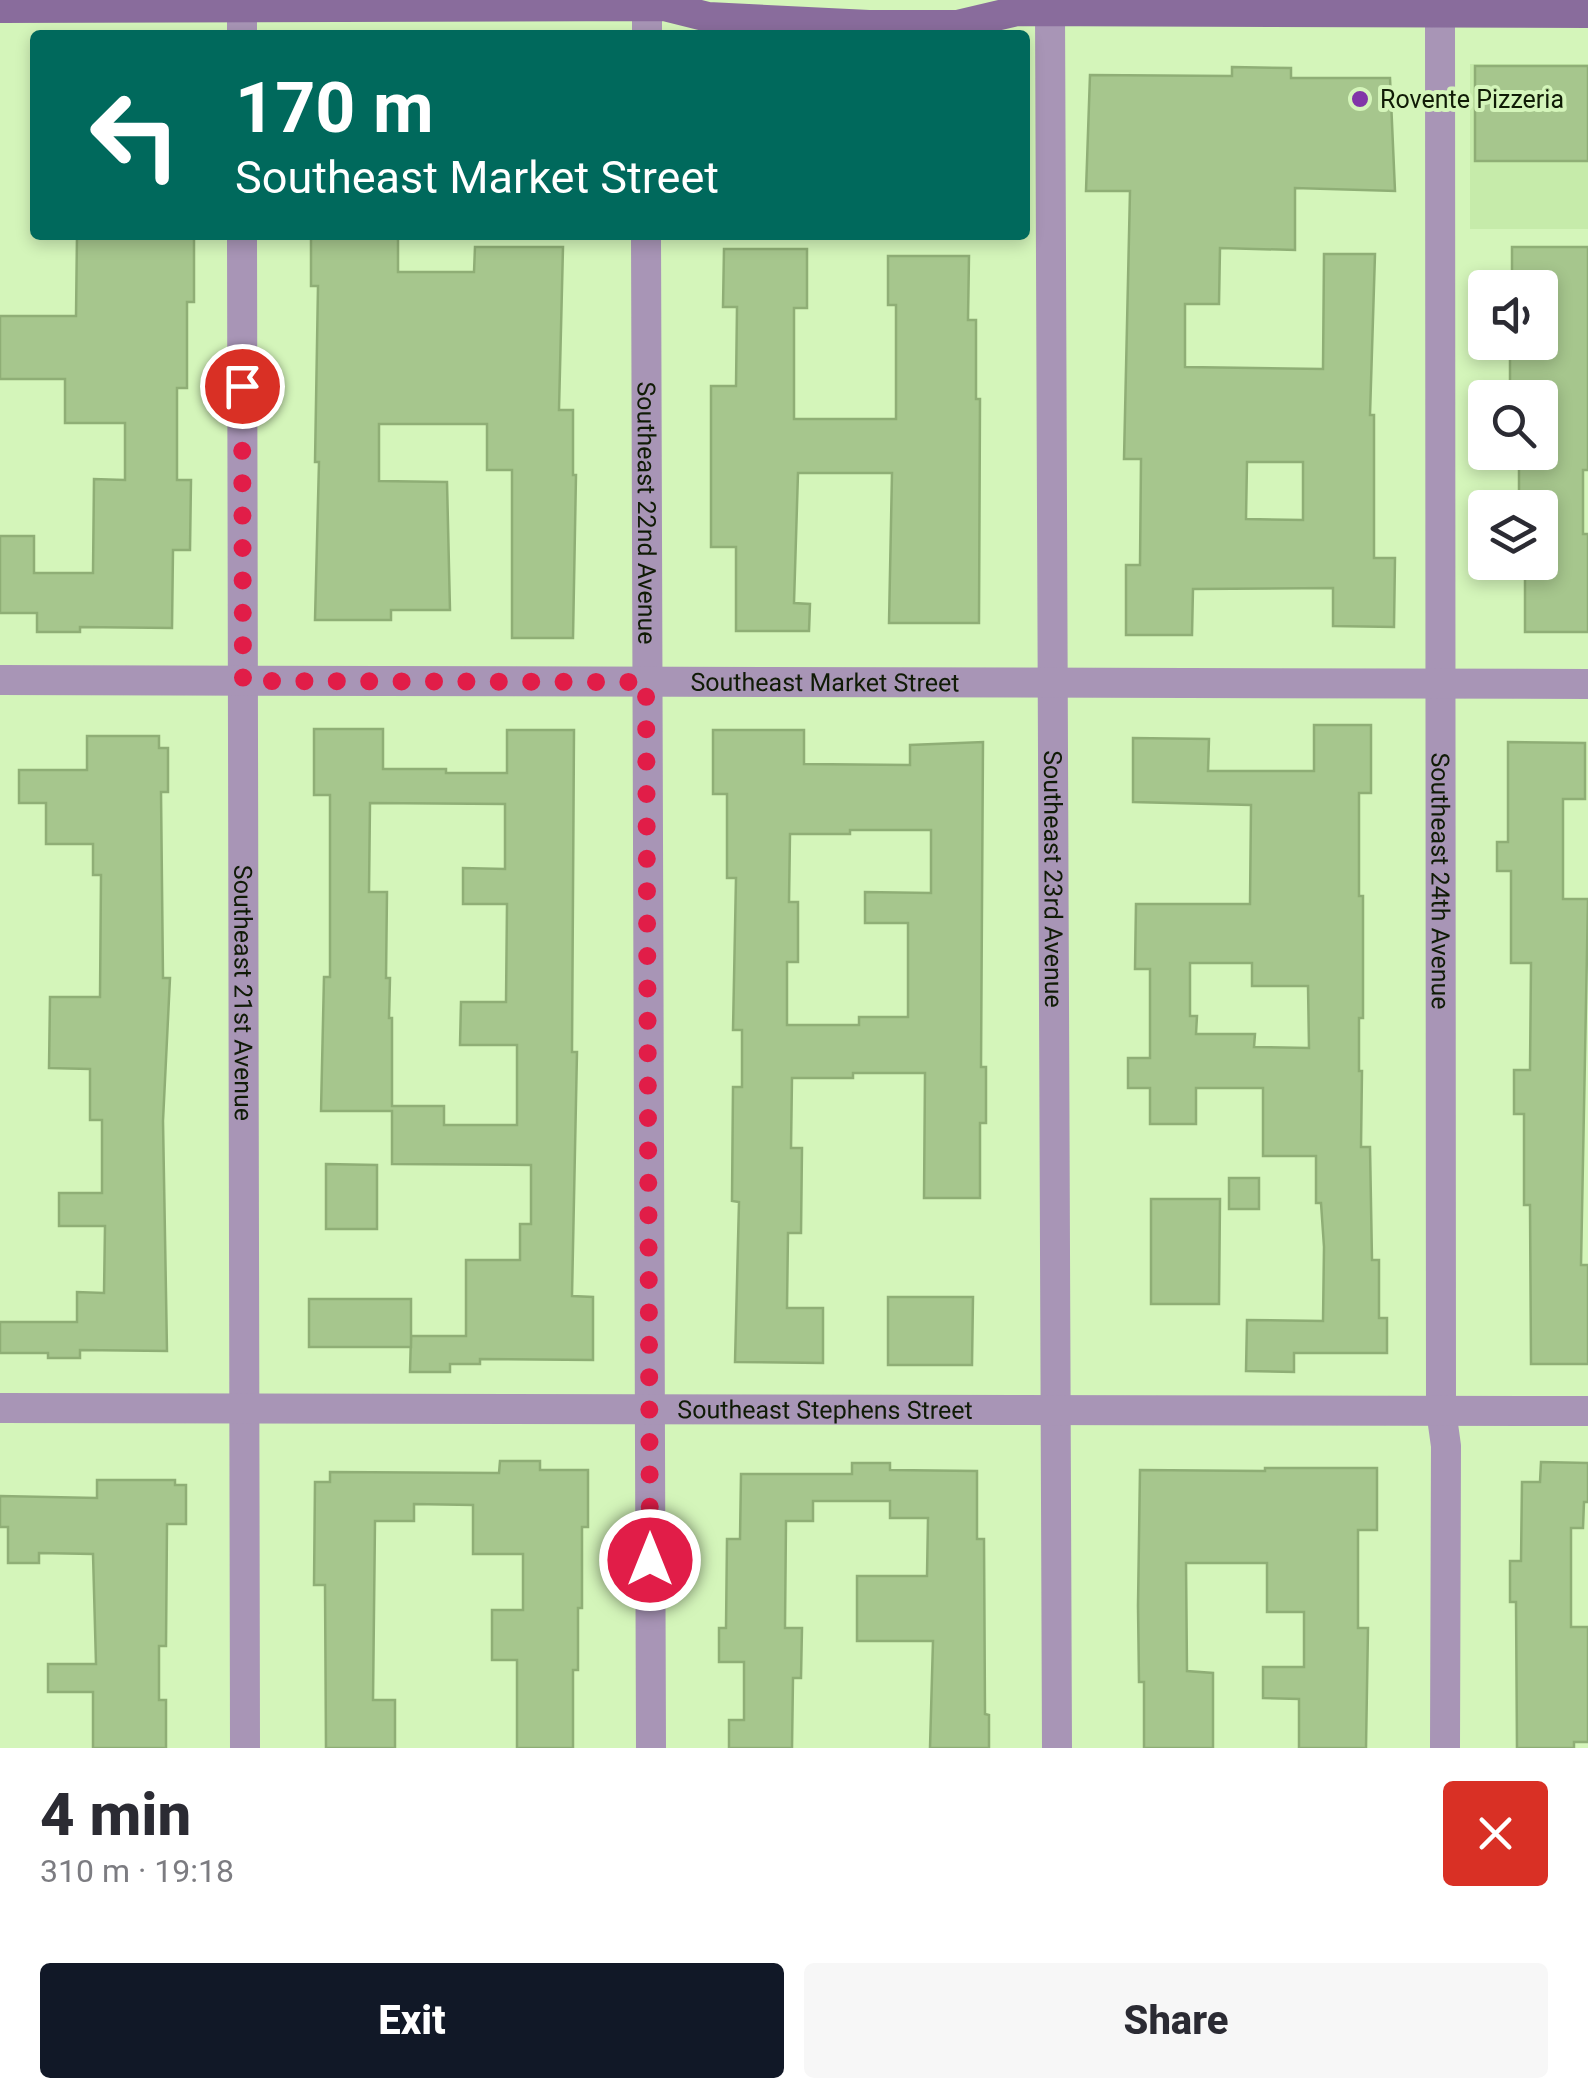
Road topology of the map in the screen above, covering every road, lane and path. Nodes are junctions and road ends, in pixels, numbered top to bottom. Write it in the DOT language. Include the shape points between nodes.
graph roads {
  1 [pos="987,0"];
  2 [pos="492,4"];
  3 [pos="1328,6"];
  4 [pos="0,8"];
  5 [pos="1017,11"];
  6 [pos="1050,11"];
  7 [pos="661,12"];
  8 [pos="1440,13"];
  9 [pos="1588,14"];
  10 [pos="242,21"];
  11 [pos="242,240"];
  12 [pos="646,240"];
  13 [pos="0,680"];
  14 [pos="243,681"];
  15 [pos="646,682"];
  16 [pos="1052,682"];
  17 [pos="1442,683"];
  18 [pos="1588,684"];
  19 [pos="0,1408"];
  20 [pos="1057,1408"];
  21 [pos="244,1409"];
  22 [pos="650,1409"];
  23 [pos="1441,1410"];
  24 [pos="1588,1411"];
  25 [pos="246,1748"];
  26 [pos="651,1748"];
  27 [pos="1058,1748"];
  28 [pos="1446,1748"];
  1 -- 5 [label="main road"];
  2 -- 7 [label="main road"];
  2 -- 10 [label="main road"];
  3 -- 6 [label="main road"];
  3 -- 8 [label="main road"];
  4 -- 10 [label="main road"];
  5 -- 6 [label="main road"];
  5 -- 7 [label="main road" via="957,26"];
  6 -- 16 [label="street, Southeast 23rd Avenue"];
  8 -- 9 [label="main road"];
  8 -- 17 [label="street, Southeast 24th Avenue"];
  11 -- 14 [label="street, Southeast 21st Avenue"];
  12 -- 15 [label="street, Southeast 22nd Avenue"];
  13 -- 14 [label="street, Southeast Market Street"];
  14 -- 15 [label="street, Southeast Market Street"];
  14 -- 21 [label="street, Southeast 21st Avenue"];
  15 -- 16 [label="street, Southeast Market Street"];
  15 -- 22 [label="street, Southeast 22nd Avenue"];
  16 -- 17 [label="street, Southeast Market Street"];
  16 -- 20 [label="street, Southeast 23rd Avenue"];
  17 -- 18 [label="street, Southeast Market Street"];
  17 -- 23 [label="street, Southeast 24th Avenue"];
  19 -- 21 [label="street, Southeast Stephens Street"];
  20 -- 22 [label="street, Southeast Stephens Street"];
  20 -- 23 [label="street, Southeast Stephens Street"];
  20 -- 27 [label="street, Southeast 23rd Avenue"];
  21 -- 22 [label="street, Southeast Stephens Street"];
  21 -- 25 [label="street, Southeast 21st Avenue"];
  22 -- 26 [label="street, Southeast 22nd Avenue"];
  23 -- 24 [label="street, Southeast Stephens Street"];
  23 -- 28 [label="street, Southeast 24th Avenue"];
}
